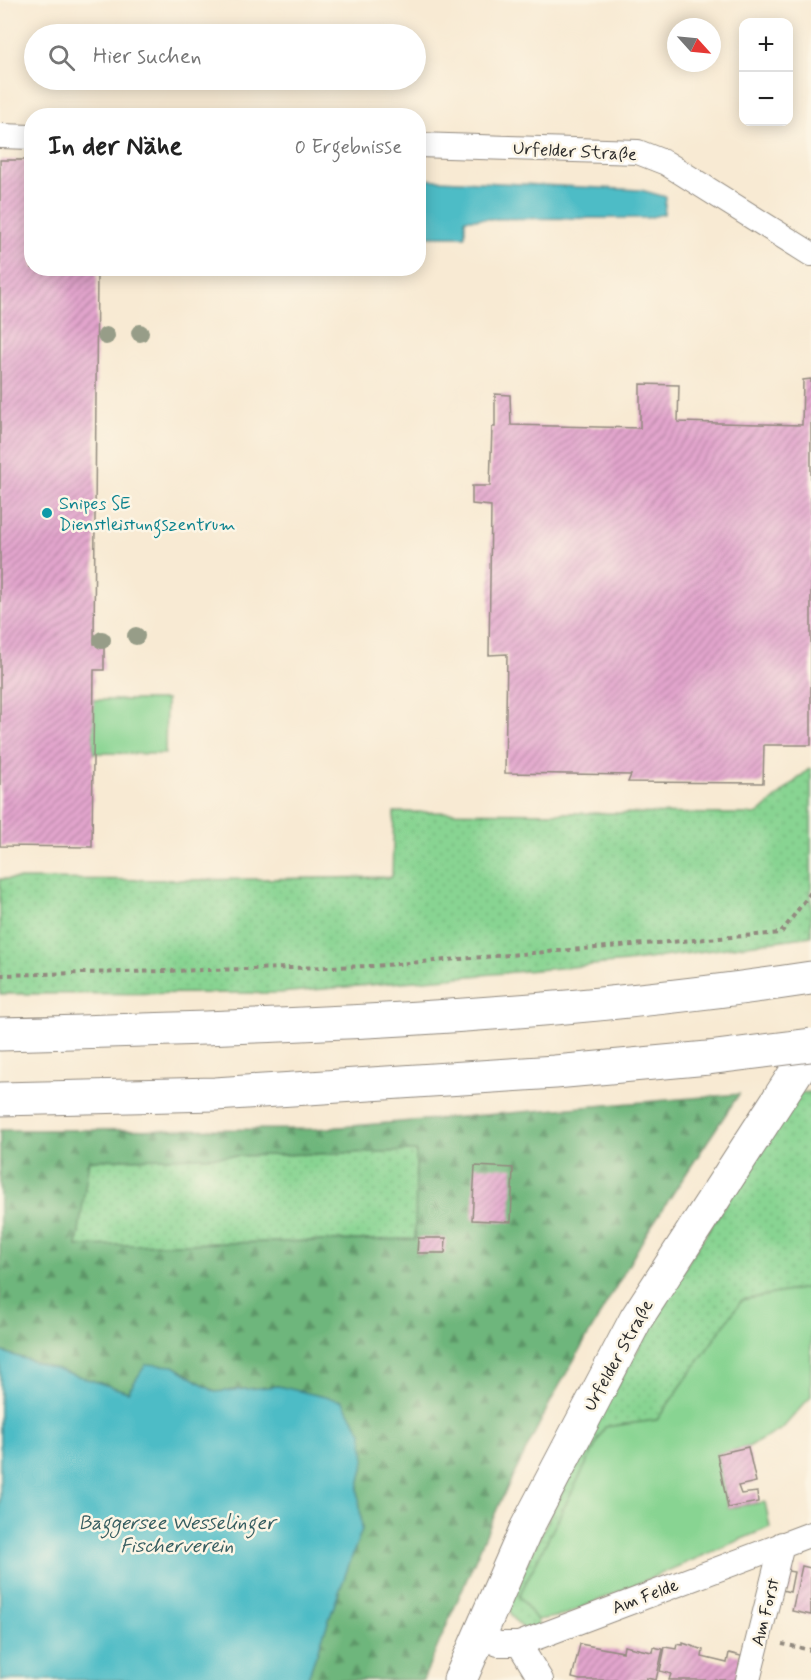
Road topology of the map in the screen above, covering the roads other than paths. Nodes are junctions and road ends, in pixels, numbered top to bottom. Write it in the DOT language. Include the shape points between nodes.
graph roads {
  1 [pos="0,136"];
  2 [pos="24,137"];
  3 [pos="426,145"];
  4 [pos="811,254"];
  5 [pos="811,978"];
  6 [pos="0,1034"];
  7 [pos="811,1047"];
  8 [pos="0,1099"];
  9 [pos="811,1534"];
  10 [pos="782,1544"];
  11 [pos="479,1634"];
  12 [pos="519,1644"];
  13 [pos="460,1680"];
  14 [pos="541,1680"];
  15 [pos="748,1680"];
  1 -- 2 [label="street"];
  3 -- 4 [label="street, Urfelder Straße" via="638,152 666,163"];
  5 -- 6 [label="main road" via="580,1006 372,1022"];
  7 -- 8 [label="main road, bridge" via="543,1072 215,1094"];
  7 -- 11 [label="main road, Urfelder Straße" via="636,1319 526,1529"];
  9 -- 10 [label="street, Am Felde"];
  10 -- 12 [label="street, Am Felde"];
  10 -- 15 [label="street, Am Forst"];
  11 -- 12 [label="street, Am Felde" via="498,1644"];
  11 -- 13 [label="main road, Urfelder Straße"];
  12 -- 14 [label="street"];
}
